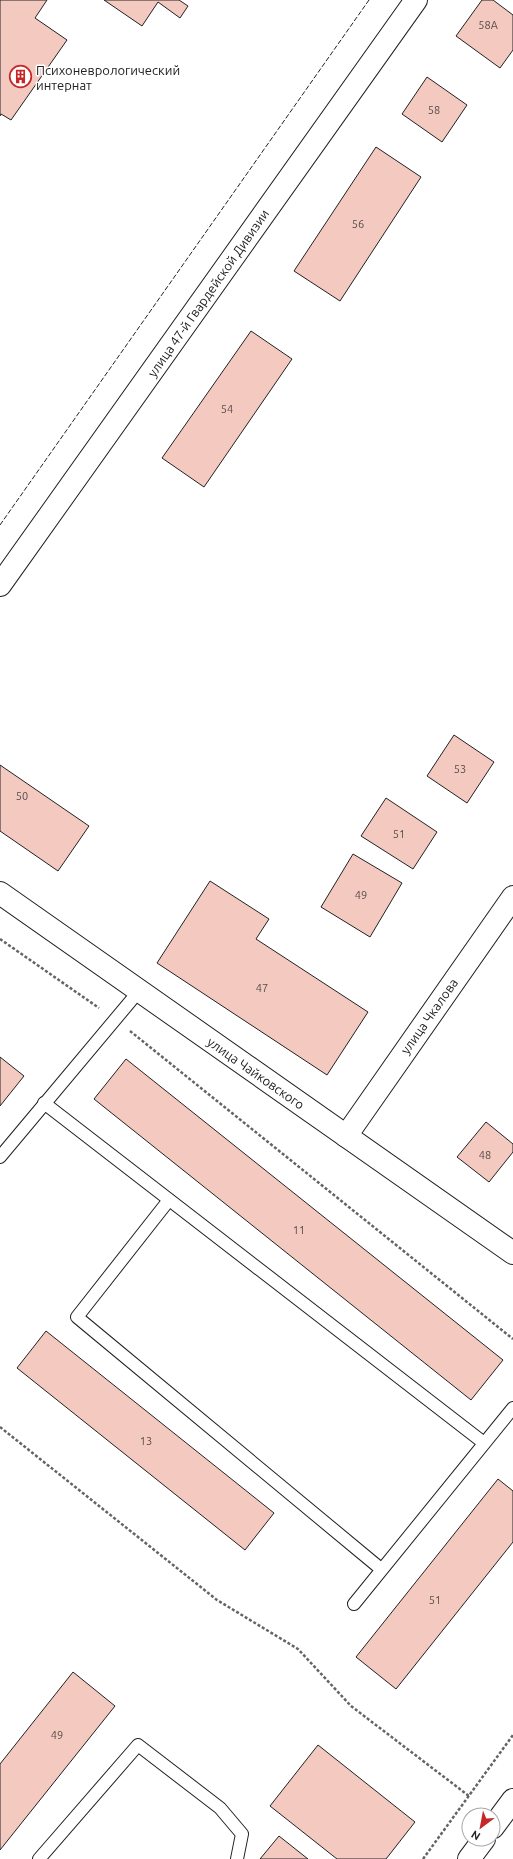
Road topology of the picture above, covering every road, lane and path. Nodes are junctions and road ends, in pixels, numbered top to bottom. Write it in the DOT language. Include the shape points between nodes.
graph roads {
  1 [pos="416,0"];
  2 [pos="0,586"];
  3 [pos="0,892"];
  4 [pos="513,897"];
  5 [pos="0,939"];
  6 [pos="139,991"];
  7 [pos="115,1019"];
  8 [pos="44,1103"];
  9 [pos="346,1136"];
  10 [pos="0,1157"];
  11 [pos="169,1200"];
  12 [pos="513,1254"];
  13 [pos="513,1339"];
  14 [pos="513,1408"];
  15 [pos="0,1427"];
  16 [pos="484,1443"];
  17 [pos="381,1569"];
  18 [pos="354,1604"];
  19 [pos="513,1735"];
  20 [pos="469,1796"];
  21 [pos="513,1800"];
  22 [pos="501,1816"];
  23 [pos="478,1847"];
  24 [pos="39,1859"];
  25 [pos="237,1859"];
  26 [pos="423,1859"];
  27 [pos="469,1859"];
  1 -- 2 [label="street, улица 47-й Гвардейской Дивизии"];
  3 -- 6 [label="street, улица Чайковского"];
  4 -- 9 [label="street, улица Чкалова"];
  5 -- 7 [label="path"];
  6 -- 7 [label="lane"];
  6 -- 9 [label="street, улица Чайковского"];
  7 -- 8 [label="lane"];
  7 -- 13 [label="path"];
  8 -- 10 [label="lane"];
  8 -- 11 [label="lane"];
  9 -- 12 [label="street, улица Чайковского"];
  11 -- 16 [label="lane"];
  11 -- 17 [label="lane" via="77,1316"];
  14 -- 16 [label="lane"];
  15 -- 20 [label="path" via="217,1600 298,1649 351,1706"];
  16 -- 17 [label="lane"];
  17 -- 18 [label="lane"];
  19 -- 20 [label="path"];
  20 -- 26 [label="path"];
  21 -- 22 [label="street"];
  23 -- 27 [label="street"];
  24 -- 25 [label="lane" via="138,1745 220,1808 242,1834"];
}
